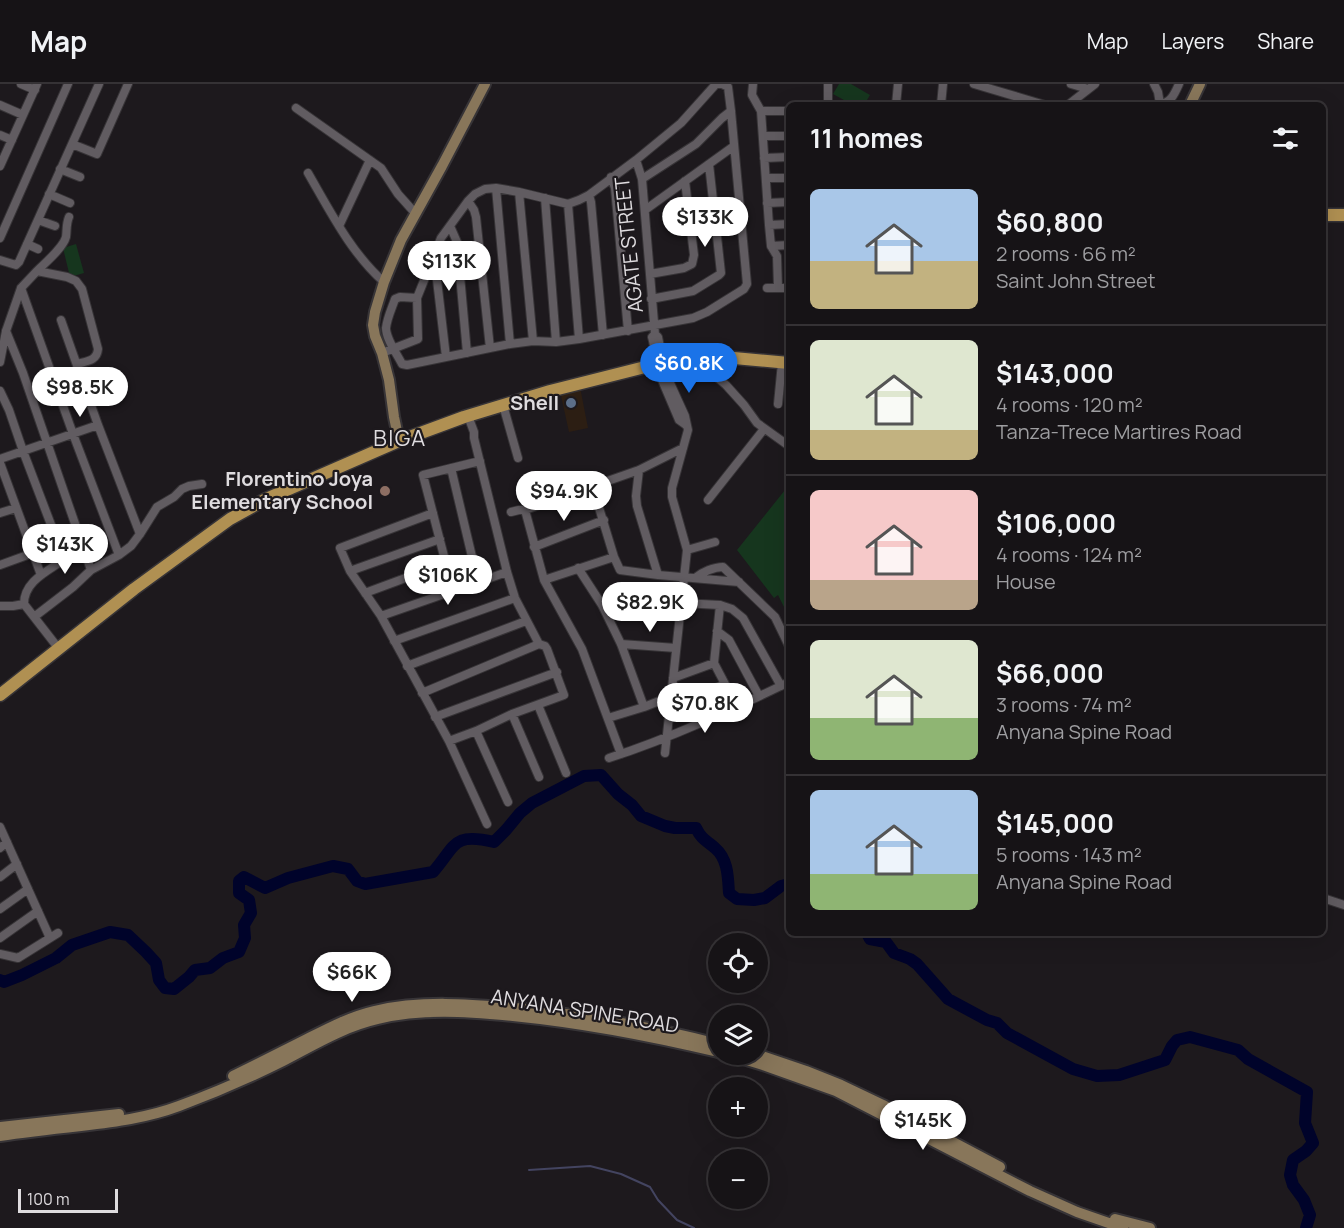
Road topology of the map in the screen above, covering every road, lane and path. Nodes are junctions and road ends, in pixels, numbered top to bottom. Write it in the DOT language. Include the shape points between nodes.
graph roads {
  1 [pos="21,84"];
  2 [pos="68,84"];
  3 [pos="99,84"];
  4 [pos="128,84"];
  5 [pos="485,84"];
  6 [pos="753,84"];
  7 [pos="828,84"];
  8 [pos="898,84"];
  9 [pos="943,84"];
  10 [pos="974,84"];
  11 [pos="1071,84"];
  12 [pos="1154,84"];
  13 [pos="1179,84"];
  14 [pos="1200,84"];
  15 [pos="724,85"];
  16 [pos="1091,86"];
  17 [pos="36,87"];
  18 [pos="828,102"];
  19 [pos="896,102"];
  20 [pos="941,102"];
  21 [pos="1035,102"];
  22 [pos="1072,102"];
  23 [pos="1160,102"];
  24 [pos="1167,102"];
  25 [pos="1191,102"];
  26 [pos="0,105"];
  27 [pos="296,108"];
  28 [pos="731,111"];
  29 [pos="761,111"];
  30 [pos="786,111"];
  31 [pos="23,116"];
  32 [pos="0,135"];
  33 [pos="763,136"];
  34 [pos="786,136"];
  35 [pos="12,140"];
  36 [pos="72,144"];
  37 [pos="734,146"];
  38 [pos="764,158"];
  39 [pos="786,158"];
  40 [pos="370,160"];
  41 [pos="636,160"];
  42 [pos="709,164"];
  43 [pos="0,166"];
  44 [pos="60,169"];
  45 [pos="308,173"];
  46 [pos="80,177"];
  47 [pos="611,177"];
  48 [pos="765,178"];
  49 [pos="786,178"];
  50 [pos="642,179"];
  51 [pos="685,181"];
  52 [pos="496,188"];
  53 [pos="519,192"];
  54 [pos="49,194"];
  55 [pos="589,195"];
  56 [pos="545,198"];
  57 [pos="468,201"];
  58 [pos="70,202"];
  59 [pos="786,202"];
  60 [pos="767,203"];
  61 [pos="568,204"];
  62 [pos="645,210"];
  63 [pos="415,213"];
  64 [pos="1326,215"];
  65 [pos="1344,216"];
  66 [pos="69,217"];
  67 [pos="38,220"];
  68 [pos="769,225"];
  69 [pos="786,225"];
  70 [pos="56,226"];
  71 [pos="339,226"];
  72 [pos="450,226"];
  73 [pos="0,238"];
  74 [pos="27,244"];
  75 [pos="771,246"];
  76 [pos="786,246"];
  77 [pos="38,249"];
  78 [pos="0,260"];
  79 [pos="431,263"];
  80 [pos="37,271"];
  81 [pos="650,274"];
  82 [pos="384,282"];
  83 [pos="21,288"];
  84 [pos="767,288"];
  85 [pos="778,288"];
  86 [pos="786,288"];
  87 [pos="417,298"];
  88 [pos="651,298"];
  89 [pos="61,320"];
  90 [pos="655,330"];
  91 [pos="6,331"];
  92 [pos="628,331"];
  93 [pos="603,335"];
  94 [pos="579,339"];
  95 [pos="533,341"];
  96 [pos="556,342"];
  97 [pos="510,344"];
  98 [pos="490,348"];
  99 [pos="394,349"];
  100 [pos="467,352"];
  101 [pos="382,353"];
  102 [pos="446,357"];
  103 [pos="702,357"];
  104 [pos="0,362"];
  105 [pos="786,363"];
  106 [pos="77,364"];
  107 [pos="660,364"];
  108 [pos="0,392"];
  109 [pos="778,404"];
  110 [pos="503,405"];
  111 [pos="466,416"];
  112 [pos="98,425"];
  113 [pos="764,429"];
  114 [pos="73,434"];
  115 [pos="399,441"];
  116 [pos="47,442"];
  117 [pos="786,444"];
  118 [pos="684,448"];
  119 [pos="23,451"];
  120 [pos="518,458"];
  121 [pos="0,461"];
  122 [pos="480,461"];
  123 [pos="451,468"];
  124 [pos="639,470"];
  125 [pos="202,484"];
  126 [pos="592,488"];
  127 [pos="708,500"];
  128 [pos="16,508"];
  129 [pos="525,510"];
  130 [pos="0,513"];
  131 [pos="433,513"];
  132 [pos="511,513"];
  133 [pos="603,520"];
  134 [pos="79,532"];
  135 [pos="140,534"];
  136 [pos="440,539"];
  137 [pos="715,542"];
  138 [pos="534,547"];
  139 [pos="687,550"];
  140 [pos="61,551"];
  141 [pos="33,553"];
  142 [pos="119,555"];
  143 [pos="614,557"];
  144 [pos="446,564"];
  145 [pos="0,565"];
  146 [pos="578,568"];
  147 [pos="91,570"];
  148 [pos="350,571"];
  149 [pos="507,572"];
  150 [pos="41,575"];
  151 [pos="658,575"];
  152 [pos="685,578"];
  153 [pos="695,579"];
  154 [pos="544,580"];
  155 [pos="478,582"];
  156 [pos="739,582"];
  157 [pos="453,591"];
  158 [pos="365,593"];
  159 [pos="515,598"];
  160 [pos="681,603"];
  161 [pos="24,604"];
  162 [pos="602,605"];
  163 [pos="720,605"];
  164 [pos="0,606"];
  165 [pos="680,612"];
  166 [pos="381,616"];
  167 [pos="34,617"];
  168 [pos="526,621"];
  169 [pos="717,630"];
  170 [pos="786,640"];
  171 [pos="394,641"];
  172 [pos="539,644"];
  173 [pos="621,644"];
  174 [pos="676,648"];
  175 [pos="59,649"];
  176 [pos="714,663"];
  177 [pos="407,666"];
  178 [pos="557,672"];
  179 [pos="673,678"];
  180 [pos="725,684"];
  181 [pos="785,684"];
  182 [pos="422,693"];
  183 [pos="0,695"];
  184 [pos="672,696"];
  185 [pos="759,696"];
  186 [pos="538,705"];
  187 [pos="644,707"];
  188 [pos="737,707"];
  189 [pos="670,708"];
  190 [pos="512,714"];
  191 [pos="435,717"];
  192 [pos="608,718"];
  193 [pos="476,731"];
  194 [pos="667,737"];
  195 [pos="448,741"];
  196 [pos="665,753"];
  197 [pos="621,754"];
  198 [pos="609,758"];
  199 [pos="566,773"];
  200 [pos="539,777"];
  201 [pos="508,802"];
  202 [pos="487,824"];
  203 [pos="0,827"];
  204 [pos="4,845"];
  205 [pos="17,864"];
  206 [pos="0,878"];
  207 [pos="28,889"];
  208 [pos="1326,899"];
  209 [pos="1344,905"];
  210 [pos="0,909"];
  211 [pos="38,911"];
  212 [pos="58,933"];
  213 [pos="0,938"];
  214 [pos="50,938"];
  215 [pos="0,954"];
  216 [pos="708,1042"];
  217 [pos="708,1050"];
  218 [pos="768,1058"];
  219 [pos="761,1065"];
  220 [pos="0,1127"];
  221 [pos="0,1136"];
  222 [pos="1123,1228"];
  223 [pos="1150,1228"];
  1 -- 17 [label="street"];
  2 -- 73 [label="street"];
  3 -- 36 [label="street"];
  4 -- 36 [label="street" via="97,154"];
  5 -- 63 [label="main road"];
  6 -- 29 [label="street" via="752,95"];
  7 -- 18 [label="street"];
  8 -- 19 [label="street"];
  9 -- 20 [label="street"];
  10 -- 21 [label="street"];
  11 -- 16 [label="street"];
  12 -- 23 [label="street"];
  13 -- 24 [label="street"];
  14 -- 25 [label="main road"];
  15 -- 28 [label="street"];
  15 -- 41 [label="street" via="716,84 681,123"];
  16 -- 22 [label="street"];
  17 -- 31 [label="street"];
  26 -- 31 [label="street"];
  27 -- 40 [label="street"];
  28 -- 37 [label="street"];
  28 -- 50 [label="street" via="696,144"];
  29 -- 30 [label="street"];
  29 -- 33 [label="street"];
  31 -- 35 [label="street"];
  32 -- 35 [label="street"];
  33 -- 34 [label="street"];
  33 -- 38 [label="street"];
  35 -- 43 [label="street"];
  36 -- 44 [label="street"];
  37 -- 42 [label="street"];
  37 -- 90 [label="street" via="746,286 707,312"];
  38 -- 39 [label="street"];
  38 -- 48 [label="street"];
  40 -- 63 [label="street" via="381,168"];
  40 -- 71 [label="street"];
  41 -- 47 [label="street"];
  41 -- 50 [label="street, AGATE STREET"];
  42 -- 51 [label="street"];
  42 -- 88 [label="street" via="721,273 693,291"];
  44 -- 46 [label="street"];
  44 -- 54 [label="street"];
  45 -- 71 [label="street"];
  47 -- 55 [label="street"];
  47 -- 92 [label="street"];
  48 -- 49 [label="street"];
  48 -- 60 [label="street"];
  50 -- 62 [label="street, AGATE STREET"];
  51 -- 62 [label="street"];
  51 -- 81 [label="street" via="692,264"];
  52 -- 53 [label="street"];
  52 -- 57 [label="street" via="485,189"];
  52 -- 97 [label="street"];
  53 -- 56 [label="street"];
  53 -- 95 [label="street"];
  54 -- 58 [label="street"];
  54 -- 67 [label="street"];
  55 -- 61 [label="street"];
  55 -- 93 [label="street"];
  56 -- 61 [label="street"];
  56 -- 96 [label="street"];
  57 -- 72 [label="street"];
  57 -- 98 [label="street" via="476,217"];
  59 -- 60 [label="street"];
  60 -- 68 [label="street"];
  61 -- 94 [label="street"];
  62 -- 81 [label="street, AGATE STREET"];
  63 -- 82 [label="main road"];
  64 -- 65 [label="main road"];
  66 -- 80 [label="street" via="60,248"];
  67 -- 70 [label="street"];
  67 -- 74 [label="street"];
  68 -- 69 [label="street"];
  68 -- 75 [label="street"];
  71 -- 82 [label="street"];
  72 -- 79 [label="street"];
  72 -- 100 [label="street" via="457,242"];
  74 -- 77 [label="street"];
  74 -- 78 [label="street" via="16,265"];
  75 -- 76 [label="street"];
  75 -- 85 [label="street" via="777,256"];
  79 -- 87 [label="street"];
  79 -- 102 [label="street" via="437,280"];
  80 -- 83 [label="street"];
  80 -- 106 [label="street" via="67,277 82,289 98,355"];
  81 -- 88 [label="street, AGATE STREET"];
  82 -- 101 [label="main road" via="373,325"];
  83 -- 91 [label="street"];
  83 -- 114 [label="street"];
  84 -- 85 [label="street"];
  85 -- 86 [label="street"];
  87 -- 99 [label="street" via="418,339"];
  87 -- 99 [label="street" via="395,299 386,325"];
  88 -- 90 [label="street, AGATE STREET"];
  89 -- 106 [label="street"];
  90 -- 92 [label="street"];
  90 -- 107 [label="street, AGATE STREET" via="652,337"];
  91 -- 104 [label="street"];
  91 -- 116 [label="street"];
  92 -- 93 [label="street"];
  93 -- 94 [label="street"];
  94 -- 96 [label="street"];
  95 -- 96 [label="street"];
  95 -- 97 [label="street"];
  97 -- 98 [label="street"];
  98 -- 100 [label="street"];
  99 -- 101 [label="street"];
  99 -- 102 [label="street" via="402,364 407,365"];
  100 -- 102 [label="street"];
  101 -- 115 [label="main road"];
  103 -- 105 [label="main road"];
  103 -- 107 [label="main road"];
  103 -- 113 [label="street" via="707,369"];
  105 -- 109 [label="street"];
  106 -- 112 [label="street"];
  107 -- 110 [label="main road"];
  107 -- 118 [label="street, AGATE STREET" via="659,373 670,401 688,430"];
  108 -- 119 [label="street"];
  110 -- 111 [label="main road"];
  110 -- 120 [label="street"];
  111 -- 115 [label="main road"];
  111 -- 122 [label="street"];
  112 -- 114 [label="street"];
  112 -- 135 [label="street"];
  113 -- 117 [label="street"];
  113 -- 127 [label="street"];
  114 -- 116 [label="street"];
  114 -- 142 [label="street"];
  115 -- 175 [label="main road" via="266,499 230,519"];
  116 -- 119 [label="street"];
  116 -- 134 [label="street"];
  118 -- 124 [label="street"];
  118 -- 139 [label="street" via="672,493"];
  119 -- 121 [label="street"];
  119 -- 140 [label="street"];
  121 -- 128 [label="street"];
  122 -- 123 [label="street"];
  122 -- 149 [label="street"];
  123 -- 131 [label="street" via="423,475"];
  123 -- 155 [label="street"];
  124 -- 126 [label="street"];
  124 -- 151 [label="street" via="637,506"];
  125 -- 135 [label="street" via="182,489 157,507"];
  126 -- 129 [label="street"];
  126 -- 133 [label="street"];
  128 -- 130 [label="street"];
  128 -- 141 [label="street"];
  129 -- 132 [label="street"];
  129 -- 138 [label="street"];
  131 -- 136 [label="street"];
  131 -- 148 [label="street" via="340,548"];
  133 -- 138 [label="street"];
  133 -- 143 [label="street"];
  134 -- 140 [label="street"];
  134 -- 147 [label="street"];
  135 -- 142 [label="street"];
  136 -- 144 [label="street"];
  136 -- 148 [label="street"];
  137 -- 139 [label="street"];
  138 -- 154 [label="street"];
  139 -- 152 [label="street"];
  140 -- 150 [label="street" via="62,561"];
  141 -- 145 [label="street"];
  141 -- 150 [label="street"];
  142 -- 147 [label="street"];
  143 -- 146 [label="street"];
  143 -- 151 [label="street" via="620,570"];
  144 -- 157 [label="street"];
  144 -- 158 [label="street"];
  146 -- 154 [label="street"];
  146 -- 162 [label="street"];
  147 -- 167 [label="street"];
  148 -- 158 [label="street"];
  149 -- 155 [label="street"];
  149 -- 159 [label="street"];
  150 -- 161 [label="street" via="26,591"];
  151 -- 152 [label="street"];
  152 -- 153 [label="street"];
  152 -- 160 [label="street"];
  153 -- 156 [label="street"];
  153 -- 156 [label="street" via="701,573 723,567"];
  154 -- 192 [label="street" via="582,649"];
  155 -- 157 [label="street"];
  156 -- 170 [label="street" via="775,617"];
  157 -- 166 [label="street"];
  158 -- 166 [label="street"];
  159 -- 168 [label="street"];
  159 -- 171 [label="street"];
  160 -- 163 [label="street"];
  160 -- 165 [label="street"];
  161 -- 164 [label="street"];
  161 -- 167 [label="street"];
  162 -- 165 [label="street"];
  162 -- 173 [label="street"];
  163 -- 169 [label="street"];
  163 -- 181 [label="street" via="743,618"];
  165 -- 174 [label="street"];
  166 -- 171 [label="street"];
  167 -- 175 [label="street"];
  168 -- 172 [label="street"];
  168 -- 177 [label="street"];
  169 -- 176 [label="street"];
  169 -- 185 [label="street" via="729,640"];
  171 -- 177 [label="street"];
  172 -- 178 [label="street" via="548,649"];
  172 -- 182 [label="street"];
  173 -- 174 [label="street"];
  173 -- 187 [label="street"];
  174 -- 179 [label="street"];
  175 -- 183 [label="main road"];
  176 -- 179 [label="street"];
  176 -- 180 [label="street"];
  177 -- 182 [label="street"];
  178 -- 186 [label="street" via="564,695"];
  178 -- 191 [label="street"];
  179 -- 184 [label="street"];
  180 -- 188 [label="street"];
  180 -- 189 [label="street"];
  181 -- 185 [label="street"];
  182 -- 191 [label="street"];
  184 -- 187 [label="street"];
  184 -- 189 [label="street"];
  185 -- 188 [label="street"];
  186 -- 190 [label="street"];
  186 -- 199 [label="street"];
  187 -- 192 [label="street"];
  188 -- 194 [label="street"];
  189 -- 194 [label="street"];
  190 -- 193 [label="street"];
  190 -- 200 [label="street"];
  191 -- 195 [label="street"];
  192 -- 197 [label="street"];
  193 -- 195 [label="street"];
  193 -- 201 [label="street"];
  194 -- 196 [label="street"];
  194 -- 197 [label="street"];
  195 -- 202 [label="street"];
  197 -- 198 [label="street"];
  203 -- 204 [label="street"];
  204 -- 205 [label="street"];
  205 -- 206 [label="street"];
  205 -- 207 [label="street"];
  207 -- 210 [label="street"];
  207 -- 211 [label="street"];
  208 -- 209 [label="street"];
  211 -- 213 [label="street"];
  211 -- 214 [label="street"];
  212 -- 214 [label="street"];
  214 -- 215 [label="street" via="18,958"];
  216 -- 220 [label="main road, ANYANA SPINE ROAD" via="636,1025 544,1011 468,1004 409,1006 355,1017 227,1079 144,1110"];
  217 -- 221 [label="main road, ANYANA SPINE ROAD" via="636,1033 544,1019 478,1013 410,1013 358,1023 230,1085 147,1117"];
  218 -- 223 [label="main road" via="883,1105 1070,1202"];
  219 -- 222 [label="main road" via="836,1091 1030,1191"];
}
